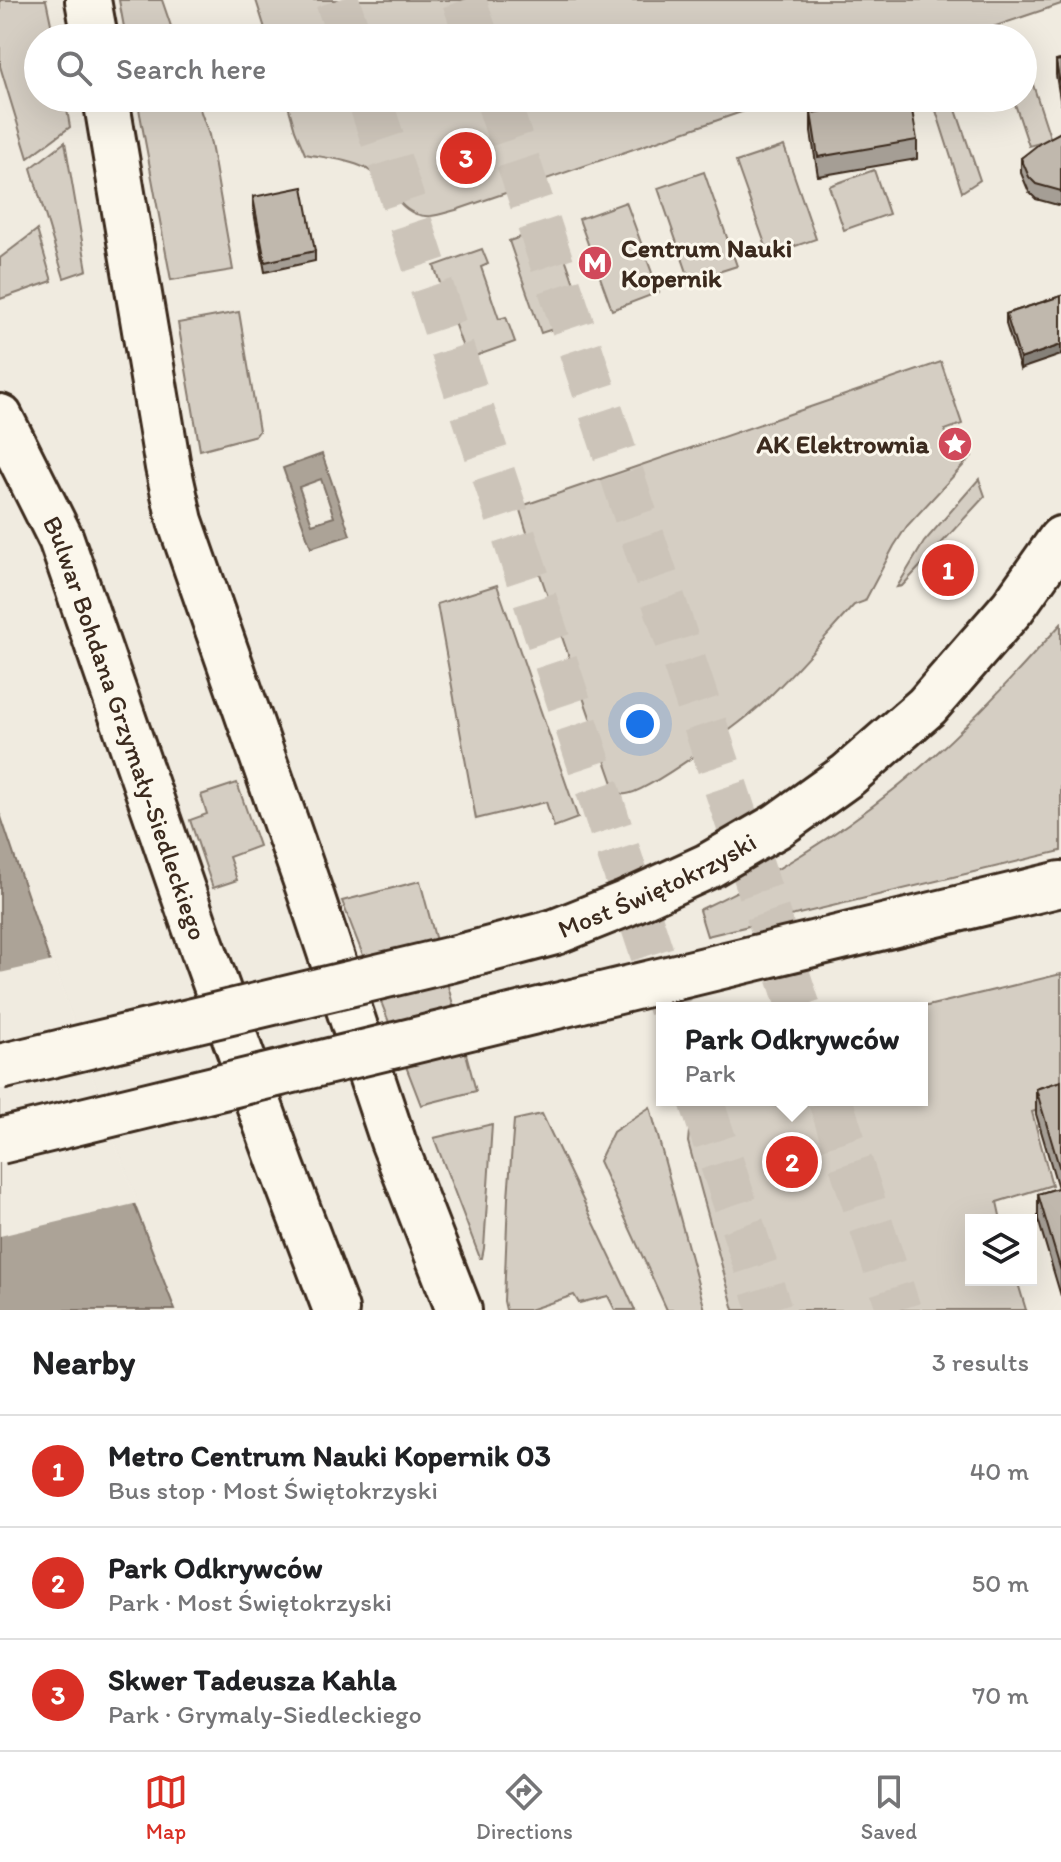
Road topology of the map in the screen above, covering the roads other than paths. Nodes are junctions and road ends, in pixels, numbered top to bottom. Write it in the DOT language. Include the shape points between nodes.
graph roads {
  1 [pos="88,0"];
  2 [pos="92,24"];
  3 [pos="108,112"];
  4 [pos="0,417"];
  5 [pos="1061,539"];
  6 [pos="1061,884"];
  7 [pos="0,1067"];
  8 [pos="0,1141"];
  9 [pos="336,1310"];
  10 [pos="459,1310"];
  1 -- 2 [label="street"];
  3 -- 10 [label="street" via="180,521 393,1141"];
  4 -- 9 [label="street, Bulwar Bohdana Grzymały-Siedleckiego" via="61,539"];
  5 -- 7 [label="street, Most Świętokrzyski, bridge" via="1013,607 927,706 848,775 777,826 708,866 555,932"];
  6 -- 8 [label="street, bridge"];
}
